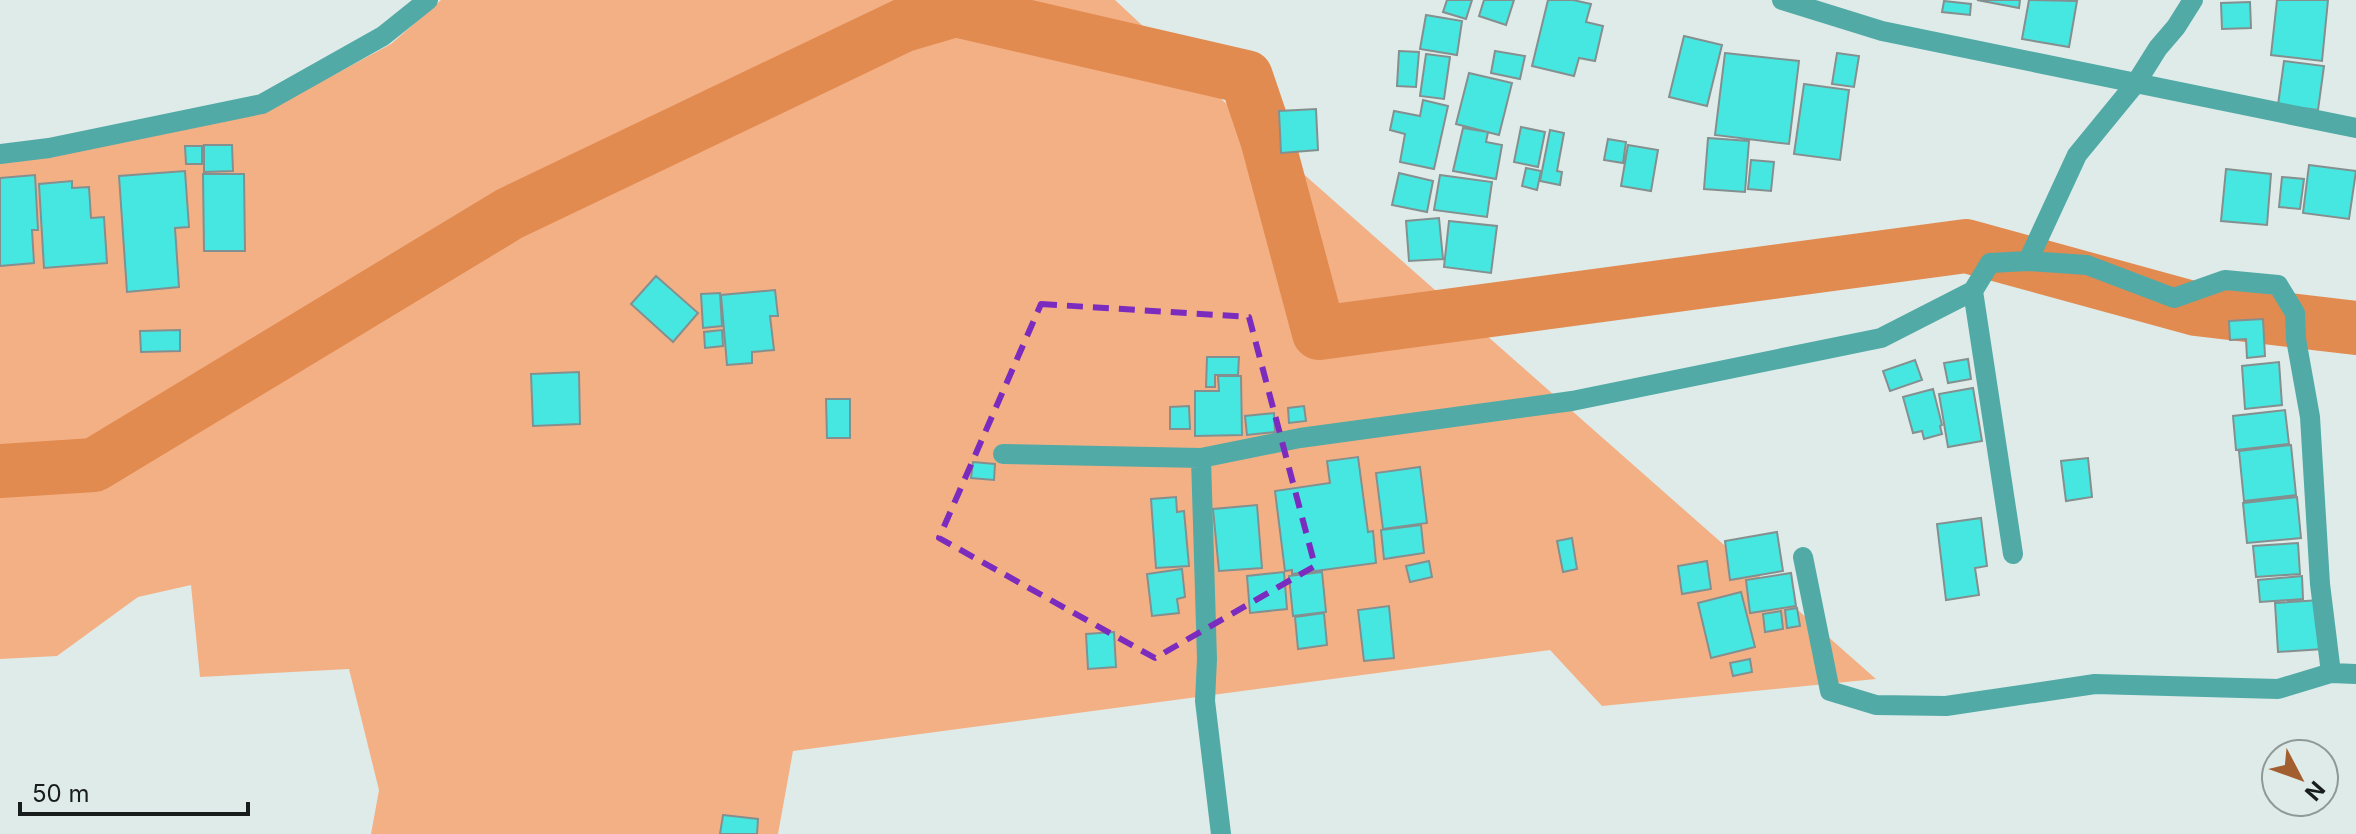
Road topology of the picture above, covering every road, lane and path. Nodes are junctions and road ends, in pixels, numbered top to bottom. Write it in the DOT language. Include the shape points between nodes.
graph roads {
  1 [pos="428,0"];
  2 [pos="1782,0"];
  3 [pos="2193,0"];
  4 [pos="2136,83"];
  5 [pos="2356,128"];
  6 [pos="0,154"];
  7 [pos="2028,261"];
  8 [pos="1973,291"];
  9 [pos="1003,454"];
  10 [pos="1201,458"];
  11 [pos="2013,554"];
  12 [pos="1803,557"];
  13 [pos="2331,673"];
  14 [pos="2356,674"];
  15 [pos="1221,834"];
  1 -- 6 [label="street" via="383,36 262,104"];
  2 -- 4 [label="street" via="1882,31"];
  3 -- 4 [label="street"];
  4 -- 5 [label="street"];
  4 -- 7 [label="street" via="2077,155"];
  7 -- 8 [label="street" via="1990,263"];
  7 -- 13 [label="street" via="2087,265 2174,298 2225,280 2278,285 2295,313 2310,417"];
  8 -- 10 [label="street" via="1881,338 1572,401 1300,438"];
  8 -- 11 [label="street"];
  9 -- 10 [label="street"];
  10 -- 15 [label="street" via="1205,701"];
  12 -- 13 [label="street" via="1830,691 1876,705 1946,706 2095,684 2278,689"];
  13 -- 14 [label="street"];
}
